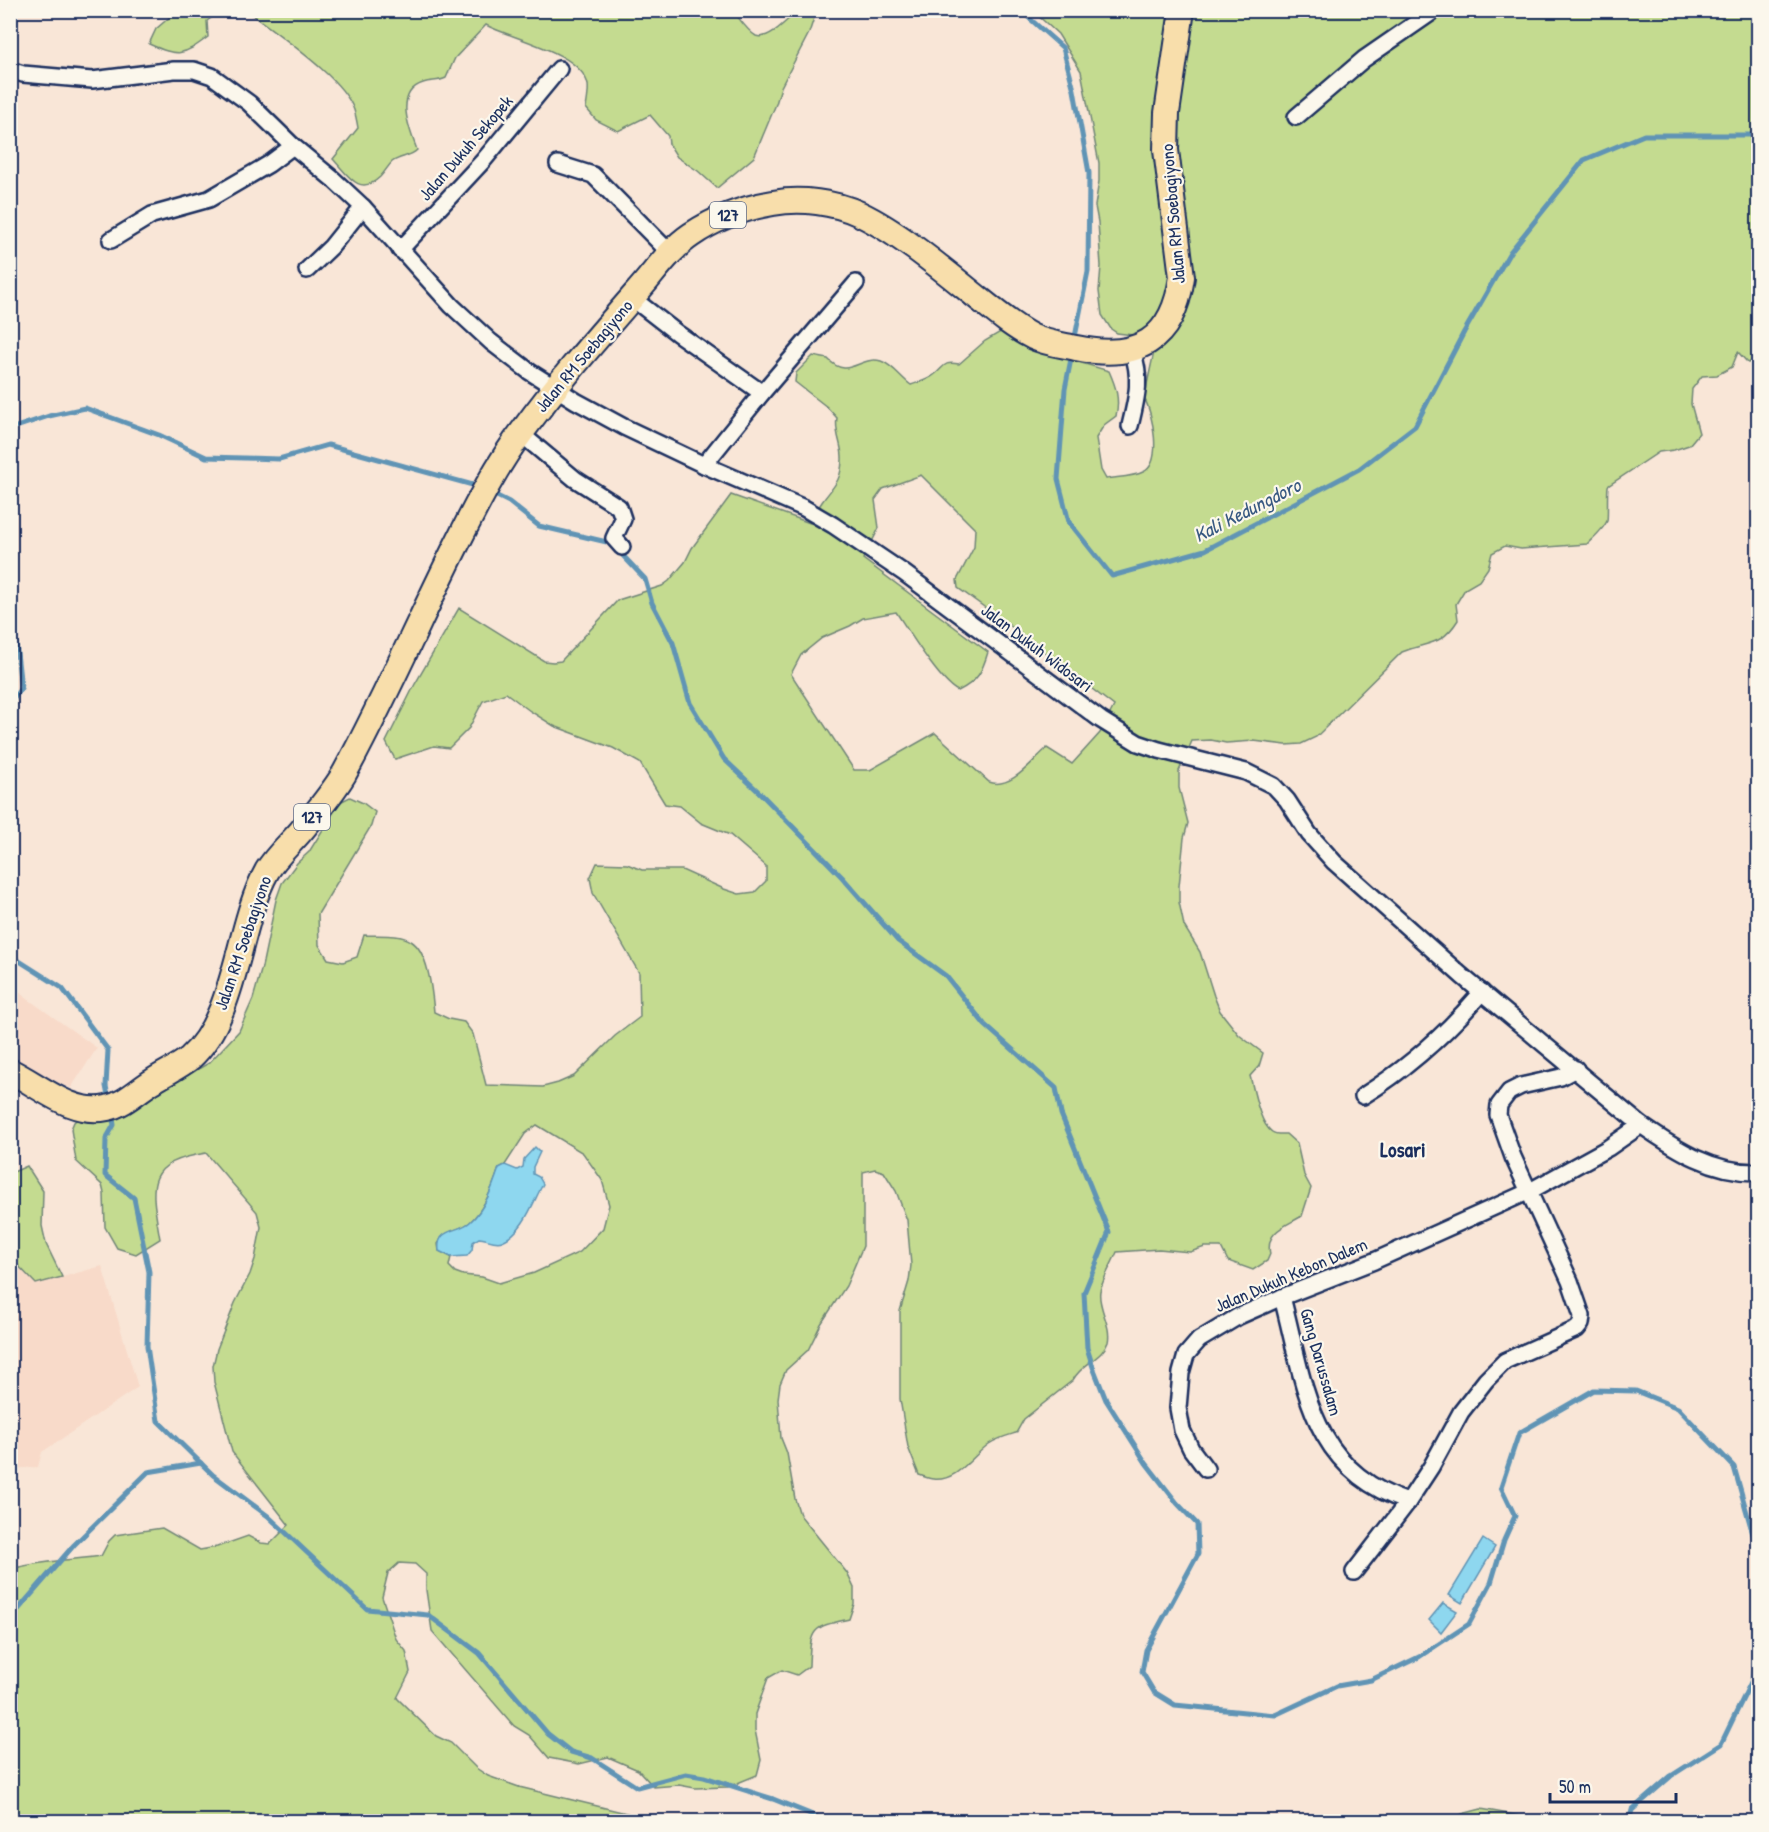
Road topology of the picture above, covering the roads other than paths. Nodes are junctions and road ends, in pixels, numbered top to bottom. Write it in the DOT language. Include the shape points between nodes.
graph roads {
  1 [pos="1182,10"];
  2 [pos="1435,10"];
  3 [pos="559,69"];
  4 [pos="10,70"];
  5 [pos="1296,117"];
  6 [pos="293,146"];
  7 [pos="558,164"];
  8 [pos="363,207"];
  9 [pos="111,240"];
  10 [pos="400,250"];
  11 [pos="671,254"];
  12 [pos="307,270"];
  13 [pos="856,283"];
  14 [pos="632,298"];
  15 [pos="1132,350"];
  16 [pos="555,388"];
  17 [pos="762,393"];
  18 [pos="1130,426"];
  19 [pos="520,433"];
  20 [pos="704,465"];
  21 [pos="622,547"];
  22 [pos="1482,992"];
  23 [pos="1576,1069"];
  24 [pos="10,1071"];
  25 [pos="1363,1096"];
  26 [pos="1641,1125"];
  27 [pos="1758,1172"];
  28 [pos="1530,1191"];
  29 [pos="1282,1297"];
  30 [pos="1206,1469"];
  31 [pos="1408,1502"];
  32 [pos="1354,1572"];
  1 -- 15 [label="main road, Jalan RM Soebagiyono / 127" via="1167,113 1166,150 1182,277 1165,327 1150,342"];
  2 -- 5 [label="street" via="1364,59"];
  3 -- 10 [label="street, Jalan Dukuh Sekopek" via="483,161"];
  4 -- 6 [label="street" via="92,80 194,70 212,76 249,103"];
  6 -- 8 [label="street"];
  6 -- 9 [label="street" via="218,194 152,215"];
  7 -- 11 [label="street" via="593,175"];
  8 -- 10 [label="street"];
  8 -- 12 [label="street"];
  10 -- 16 [label="street" via="490,342"];
  11 -- 14 [label="main road, Jalan RM Soebagiyono / 127"];
  11 -- 15 [label="main road, Jalan RM Soebagiyono / 127" via="687,237 737,212 777,202 831,204 858,213 887,230 1036,339 1089,351"];
  13 -- 17 [label="street"];
  14 -- 16 [label="main road, Jalan RM Soebagiyono / 127"];
  14 -- 17 [label="street"];
  15 -- 18 [label="street" via="1139,387"];
  16 -- 19 [label="main road, Jalan RM Soebagiyono / 127"];
  16 -- 20 [label="street, Jalan Dukuh Widosari"];
  17 -- 20 [label="street"];
  19 -- 21 [label="street" via="575,479 621,510 623,519 614,538"];
  19 -- 24 [label="main road, Jalan RM Soebagiyono / 127" via="478,503 341,779 265,875 223,1004 193,1056 121,1103 96,1110 64,1101"];
  20 -- 22 [label="street, Jalan Dukuh Widosari" via="804,508 833,525 1138,743 1264,779 1281,792 1309,834 1334,862"];
  22 -- 23 [label="street"];
  22 -- 25 [label="street" via="1403,1069"];
  23 -- 26 [label="street"];
  23 -- 28 [label="street" via="1561,1077 1521,1086 1509,1092 1499,1105 1503,1130"];
  26 -- 27 [label="street" via="1701,1161"];
  26 -- 28 [label="street, Jalan Dukuh Kebon Dalem"];
  28 -- 29 [label="street, Jalan Dukuh Kebon Dalem" via="1374,1261"];
  28 -- 31 [label="street" via="1570,1281 1581,1324 1505,1361 1486,1380 1461,1412"];
  29 -- 30 [label="street, Jalan Dukuh Kebon Dalem" via="1212,1331 1186,1355 1178,1408 1182,1431"];
  29 -- 31 [label="street, Gang Darussalam" via="1312,1411 1328,1444 1374,1488"];
  31 -- 32 [label="street"];
}
